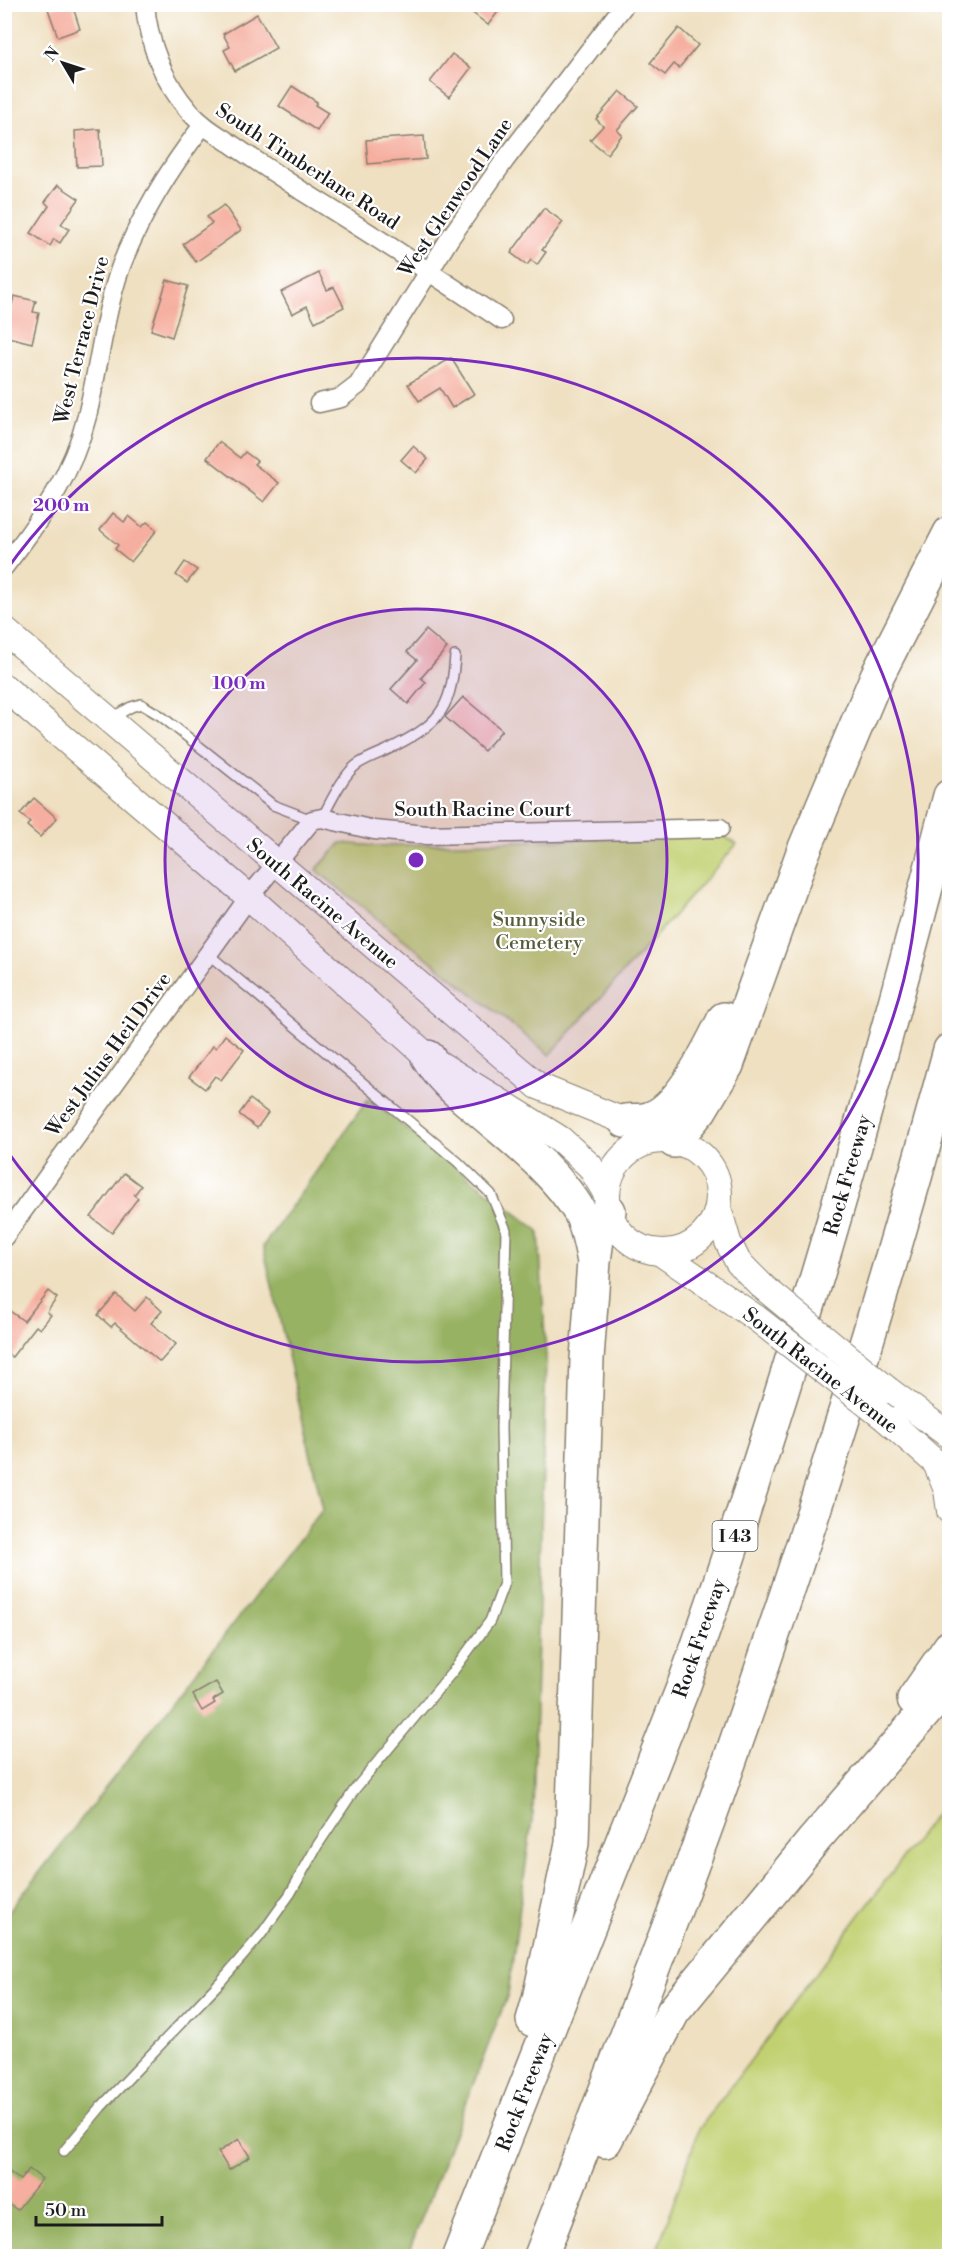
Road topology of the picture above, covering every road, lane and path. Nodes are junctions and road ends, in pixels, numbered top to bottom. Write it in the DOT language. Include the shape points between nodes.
graph roads {
  1 [pos="145,4"];
  2 [pos="624,4"];
  3 [pos="203,125"];
  4 [pos="430,271"];
  5 [pos="502,320"];
  6 [pos="319,403"];
  7 [pos="950,533"];
  8 [pos="4,567"];
  9 [pos="4,630"];
  10 [pos="455,656"];
  11 [pos="4,687"];
  12 [pos="108,720"];
  13 [pos="950,796"];
  14 [pos="317,819"];
  15 [pos="720,828"];
  16 [pos="802,855"];
  17 [pos="276,863"];
  18 [pos="249,897"];
  19 [pos="208,954"];
  20 [pos="950,1050"];
  21 [pos="428,1057"];
  22 [pos="625,1121"];
  23 [pos="669,1141"];
  24 [pos="608,1203"];
  25 [pos="718,1208"];
  26 [pos="4,1237"];
  27 [pos="661,1253"];
  28 [pos="594,1261"];
  29 [pos="950,1436"];
  30 [pos="950,1511"];
  31 [pos="950,1647"];
  32 [pos="950,1683"];
  33 [pos="814,1840"];
  34 [pos="64,2151"];
  35 [pos="460,2255"];
  36 [pos="543,2256"];
  1 -- 3 [label="street, South Timberlane Road" via="162,70"];
  2 -- 4 [label="street, West Glenwood Lane" via="512,151"];
  3 -- 4 [label="street, South Timberlane Road"];
  3 -- 8 [label="street, West Terrace Drive" via="154,194 134,234 109,309 87,418 75,454 46,509"];
  4 -- 5 [label="street, South Timberlane Road"];
  4 -- 6 [label="street, West Glenwood Lane" via="358,385 341,398"];
  7 -- 16 [label="highway" via="877,676"];
  9 -- 12 [label="main road, South Racine Avenue"];
  10 -- 14 [label="lane" via="449,696 441,714 410,738 356,765"];
  11 -- 18 [label="main road"];
  12 -- 14 [label="lane" via="141,704 273,805"];
  12 -- 17 [label="main road, South Racine Avenue"];
  13 -- 35 [label="highway, Rock Freeway / I 43" via="850,1168 715,1597"];
  14 -- 15 [label="street, South Racine Court" via="428,836"];
  14 -- 17 [label="street"];
  16 -- 22 [label="highway" via="709,1051 677,1099 650,1119"];
  16 -- 23 [label="highway" via="727,1065 700,1110"];
  17 -- 18 [label="street"];
  17 -- 22 [label="main road, South Racine Avenue" via="538,1086"];
  18 -- 19 [label="street, West Julius Heil Drive"];
  18 -- 21 [label="main road"];
  19 -- 26 [label="street, West Julius Heil Drive"];
  19 -- 34 [label="lane" via="458,1162 491,1194 506,1230 501,1428 504,1583 490,1621 355,1789 261,1936"];
  20 -- 36 [label="highway" via="847,1408 789,1590 666,1934"];
  21 -- 24 [label="main road" via="560,1139 590,1166"];
  21 -- 28 [label="highway" via="442,1078 558,1182 580,1213"];
  22 -- 23 [label="main road, South Racine Avenue"];
  23 -- 24 [label="main road" via="650,1142 624,1156 609,1180"];
  23 -- 25 [label="main road" via="691,1148 705,1159 719,1191"];
  24 -- 27 [label="main road" via="616,1227 628,1240"];
  24 -- 28 [label="highway"];
  25 -- 27 [label="main road" via="698,1240 680,1250"];
  25 -- 29 [label="main road, South Racine Avenue, bridge" via="738,1262 762,1286"];
  27 -- 30 [label="main road, South Racine Avenue, bridge" via="756,1318 885,1418 936,1463"];
  28 -- 35 [label="highway" via="587,1359 572,1843 539,1999"];
  31 -- 33 [label="highway"];
  32 -- 33 [label="highway"];
  33 -- 36 [label="highway" via="672,2012"];
}
